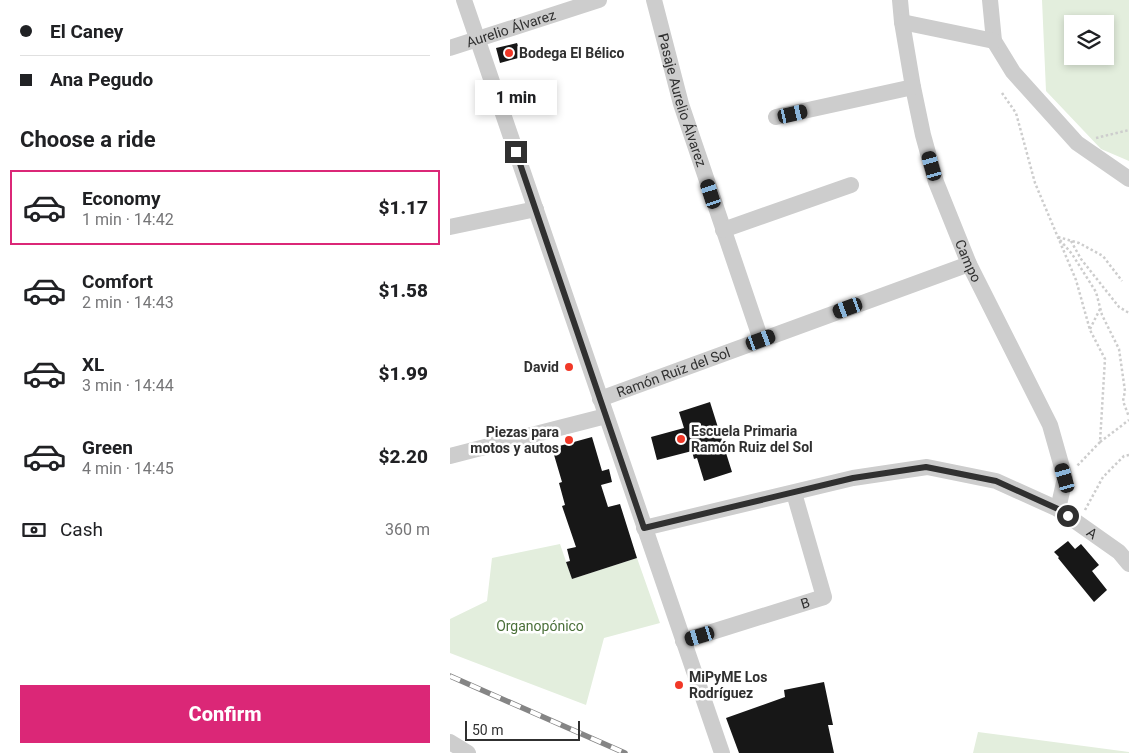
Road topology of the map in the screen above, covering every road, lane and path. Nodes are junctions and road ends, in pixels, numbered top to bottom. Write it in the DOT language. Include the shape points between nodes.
graph roads {
  1 [pos="464,0"];
  2 [pos="654,0"];
  3 [pos="900,0"];
  4 [pos="990,0"];
  5 [pos="590,1"];
  6 [pos="902,22"];
  7 [pos="478,39"];
  8 [pos="994,41"];
  9 [pos="450,48"];
  10 [pos="913,87"];
  11 [pos="1002,93"];
  12 [pos="776,117"];
  13 [pos="1129,130"];
  14 [pos="1077,143"];
  15 [pos="1129,179"];
  16 [pos="851,185"];
  17 [pos="536,209"];
  18 [pos="450,227"];
  19 [pos="723,230"];
  20 [pos="1058,237"];
  21 [pos="1071,241"];
  22 [pos="970,264"];
  23 [pos="1122,281"];
  24 [pos="1100,308"];
  25 [pos="1129,313"];
  26 [pos="1090,330"];
  27 [pos="761,340"];
  28 [pos="600,399"];
  29 [pos="606,416"];
  30 [pos="1129,418"];
  31 [pos="1100,442"];
  32 [pos="1129,455"];
  33 [pos="450,456"];
  34 [pos="1065,478"];
  35 [pos="794,493"];
  36 [pos="1058,509"];
  37 [pos="1078,522"];
  38 [pos="644,528"];
  39 [pos="1129,564"];
  40 [pos="683,641"];
  41 [pos="450,742"];
  42 [pos="468,753"];
  43 [pos="722,753"];
  1 -- 7 [label="street"];
  2 -- 19 [label="street, Pasaje Aurelio Álvarez" via="681,104"];
  3 -- 6 [label="street, Campo"];
  4 -- 8 [label="street"];
  5 -- 7 [label="street, Aurelio Álvarez"];
  6 -- 8 [label="street"];
  6 -- 10 [label="street, Campo"];
  7 -- 9 [label="street, Aurelio Álvarez"];
  7 -- 17 [label="street"];
  8 -- 14 [label="street" via="1013,72"];
  10 -- 12 [label="street"];
  10 -- 22 [label="street, Campo" via="936,182"];
  11 -- 20 [label="path" via="1016,113 1035,183"];
  13 -- 14 [label="path"];
  14 -- 15 [label="street"];
  16 -- 19 [label="street"];
  17 -- 18 [label="street"];
  17 -- 28 [label="street"];
  19 -- 27 [label="street, Pasaje Aurelio Álvarez"];
  20 -- 21 [label="path"];
  20 -- 24 [label="path" via="1096,292"];
  20 -- 26 [label="path" via="1076,280"];
  21 -- 23 [label="path" via="1103,256"];
  21 -- 25 [label="path" via="1119,307"];
  22 -- 27 [label="street, Ramón Ruiz del Sol"];
  22 -- 34 [label="street, Campo" via="1050,425"];
  24 -- 26 [label="path"];
  24 -- 30 [label="path" via="1119,349 1125,391 1123,401"];
  26 -- 31 [label="path" via="1106,360"];
  27 -- 28 [label="street, Ramón Ruiz del Sol"];
  28 -- 29 [label="street"];
  29 -- 33 [label="street, Ramón Ruiz del Sol"];
  29 -- 38 [label="street"];
  30 -- 31 [label="path"];
  31 -- 34 [label="path"];
  32 -- 37 [label="path" via="1103,476"];
  34 -- 36 [label="street, Campo"];
  35 -- 36 [label="street, A" via="853,478 926,467 996,481"];
  35 -- 38 [label="street, A"];
  35 -- 40 [label="street, B" via="824,597"];
  36 -- 37 [label="street, A"];
  37 -- 39 [label="street, A" via="1119,552"];
  38 -- 40 [label="street"];
  40 -- 43 [label="street"];
  41 -- 42 [label="street"];
}
